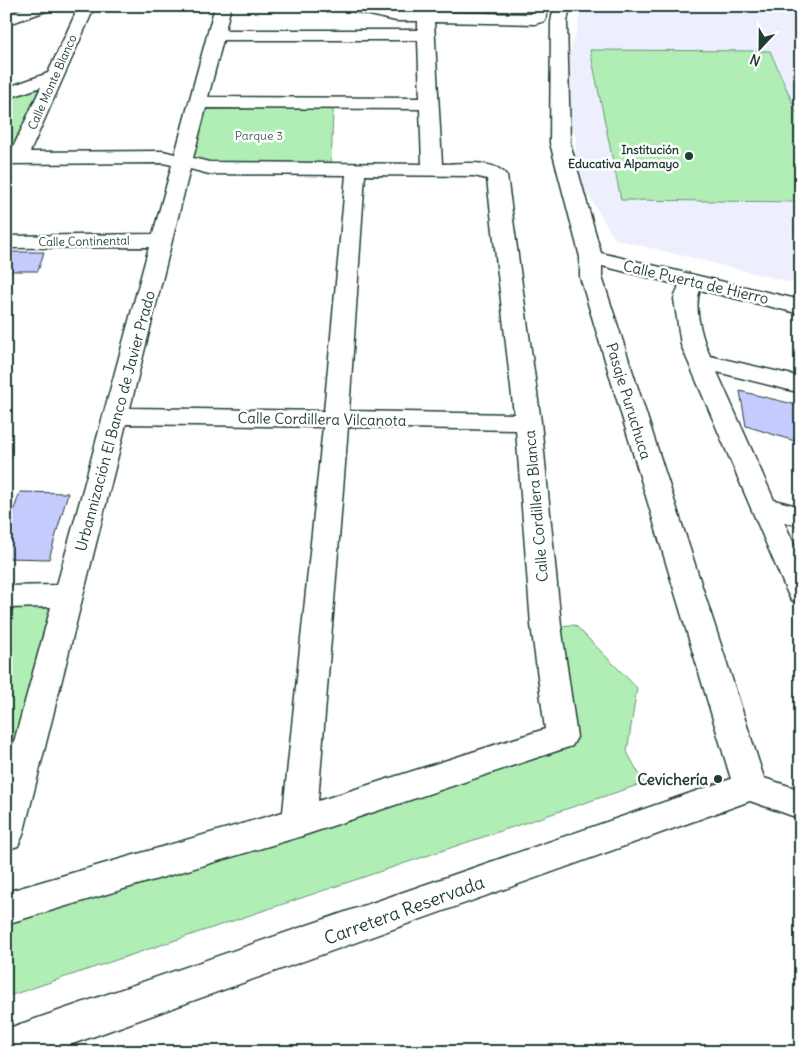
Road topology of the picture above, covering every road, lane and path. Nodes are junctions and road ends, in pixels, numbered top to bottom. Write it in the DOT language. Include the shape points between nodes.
graph roads {
  1 [pos="46,6"];
  2 [pos="87,6"];
  3 [pos="223,6"];
  4 [pos="350,6"];
  5 [pos="540,6"];
  6 [pos="562,6"];
  7 [pos="6,20"];
  8 [pos="426,26"];
  9 [pos="216,35"];
  10 [pos="55,76"];
  11 [pos="6,94"];
  12 [pos="198,102"];
  13 [pos="429,104"];
  14 [pos="12,158"];
  15 [pos="183,161"];
  16 [pos="356,169"];
  17 [pos="432,170"];
  18 [pos="162,240"];
  19 [pos="6,242"];
  20 [pos="591,257"];
  21 [pos="692,281"];
  22 [pos="801,307"];
  23 [pos="700,361"];
  24 [pos="801,385"];
  25 [pos="116,416"];
  26 [pos="336,420"];
  27 [pos="528,422"];
  28 [pos="763,506"];
  29 [pos="801,518"];
  30 [pos="801,592"];
  31 [pos="69,596"];
  32 [pos="6,597"];
  33 [pos="13,785"];
  34 [pos="750,787"];
  35 [pos="799,797"];
  36 [pos="298,822"];
  37 [pos="6,835"];
  38 [pos="6,908"];
  39 [pos="6,1048"];
  1 -- 7 [label="street"];
  2 -- 10 [label="street, Calle Monte Blanco"];
  3 -- 9 [label="street, Urbannización El Banco de Javier Prado"];
  4 -- 8 [label="street"];
  5 -- 8 [label="street" via="539,18 535,19"];
  6 -- 20 [label="street, Pasaje Puruchuca" via="559,22 560,143"];
  8 -- 9 [label="street"];
  8 -- 13 [label="street"];
  9 -- 12 [label="street, Urbannización El Banco de Javier Prado"];
  10 -- 11 [label="street"];
  10 -- 14 [label="street, Calle Monte Blanco"];
  12 -- 13 [label="street"];
  12 -- 15 [label="street, Urbannización El Banco de Javier Prado"];
  13 -- 17 [label="street"];
  14 -- 15 [label="street" via="163,157"];
  15 -- 16 [label="street" via="209,168"];
  15 -- 18 [label="street, Urbannización El Banco de Javier Prado"];
  16 -- 17 [label="street"];
  16 -- 26 [label="street"];
  17 -- 27 [label="street, Calle Cordillera Blanca" via="487,171 497,176"];
  18 -- 19 [label="street, Calle Continental"];
  18 -- 25 [label="street, Urbannización El Banco de Javier Prado"];
  20 -- 21 [label="street, Calle Puerta de Hierro"];
  20 -- 34 [label="street, Pasaje Puruchuca" via="590,277"];
  21 -- 22 [label="street, Calle Puerta de Hierro"];
  21 -- 23 [label="street" via="685,299 693,345"];
  23 -- 24 [label="street"];
  23 -- 28 [label="street"];
  25 -- 26 [label="street, Calle Cordillera Vilcanota"];
  25 -- 31 [label="street, Urbannización El Banco de Javier Prado"];
  26 -- 27 [label="street, Calle Cordillera Vilcanota"];
  26 -- 36 [label="street"];
  27 -- 36 [label="street, Calle Cordillera Blanca" via="546,625 561,737"];
  28 -- 29 [label="street"];
  28 -- 30 [label="street"];
  31 -- 32 [label="street"];
  31 -- 33 [label="street, Urbannización El Banco de Javier Prado"];
  33 -- 37 [label="street, Urbannización El Banco de Javier Prado"];
  34 -- 35 [label="street"];
  34 -- 39 [label="street, Carretera Reservada"];
  36 -- 38 [label="street"];
}
